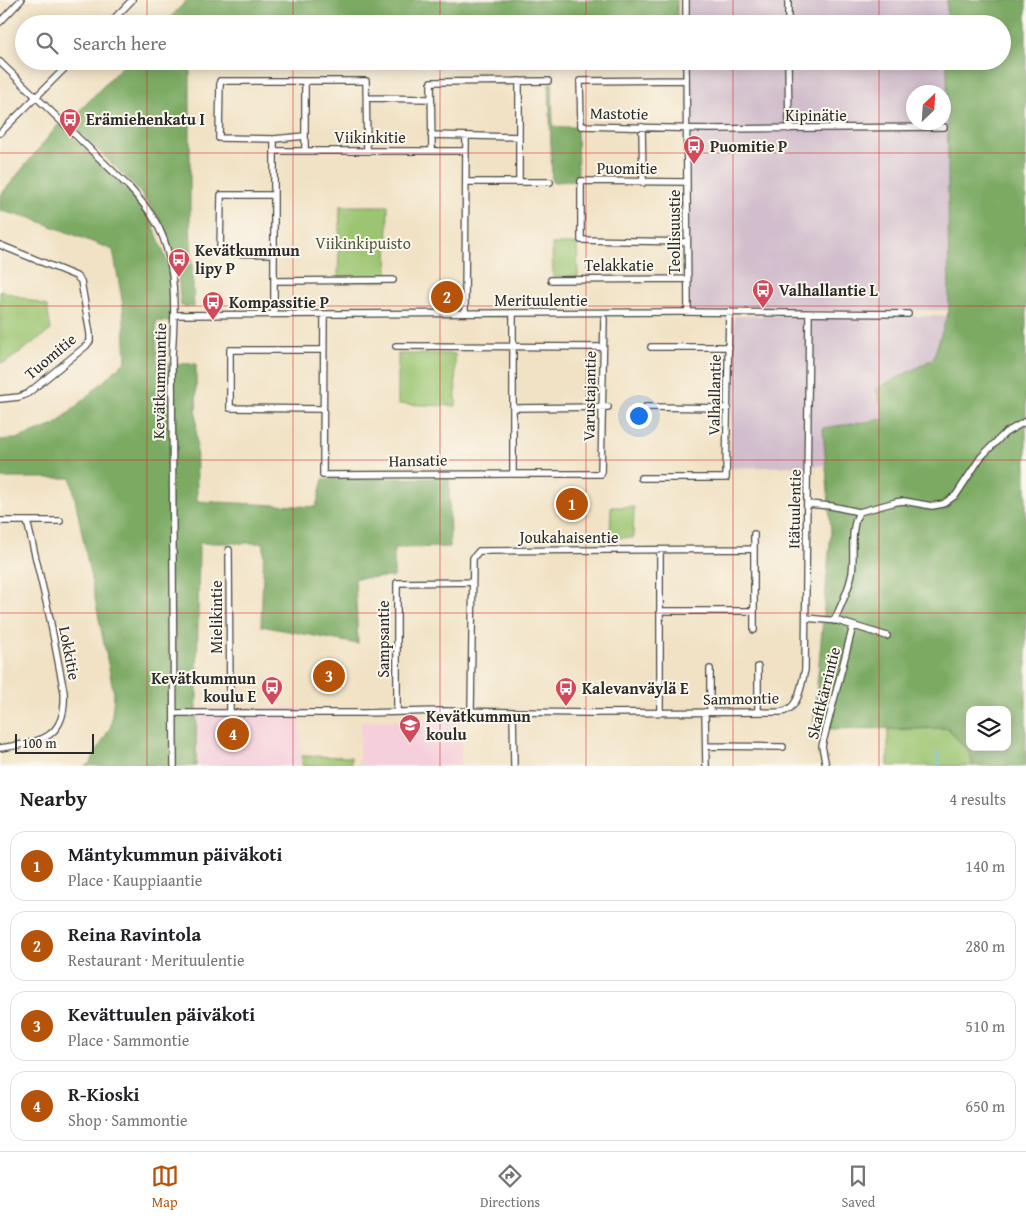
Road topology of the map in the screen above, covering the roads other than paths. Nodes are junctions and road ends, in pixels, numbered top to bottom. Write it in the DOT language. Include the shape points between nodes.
graph roads {
  1 [pos="21,0"];
  2 [pos="132,0"];
  3 [pos="686,0"];
  4 [pos="788,0"];
  5 [pos="118,15"];
  6 [pos="686,15"];
  7 [pos="788,15"];
  8 [pos="0,22"];
  9 [pos="0,62"];
  10 [pos="63,70"];
  11 [pos="686,70"];
  12 [pos="788,70"];
  13 [pos="686,80"];
  14 [pos="305,81"];
  15 [pos="519,81"];
  16 [pos="548,81"];
  17 [pos="37,98"];
  18 [pos="367,98"];
  19 [pos="431,99"];
  20 [pos="642,127"];
  21 [pos="906,127"];
  22 [pos="687,128"];
  23 [pos="789,129"];
  24 [pos="0,133"];
  25 [pos="431,135"];
  26 [pos="305,136"];
  27 [pos="466,136"];
  28 [pos="519,137"];
  29 [pos="274,139"];
  30 [pos="367,150"];
  31 [pos="274,151"];
  32 [pos="305,151"];
  33 [pos="432,151"];
  34 [pos="466,151"];
  35 [pos="466,182"];
  36 [pos="519,182"];
  37 [pos="550,182"];
  38 [pos="643,182"];
  39 [pos="687,182"];
  40 [pos="274,195"];
  41 [pos="687,242"];
  42 [pos="0,245"];
  43 [pos="274,254"];
  44 [pos="688,279"];
  45 [pos="393,280"];
  46 [pos="552,280"];
  47 [pos="275,281"];
  48 [pos="688,312"];
  49 [pos="729,312"];
  50 [pos="465,313"];
  51 [pos="274,314"];
  52 [pos="513,314"];
  53 [pos="808,314"];
  54 [pos="908,314"];
  55 [pos="174,315"];
  56 [pos="324,315"];
  57 [pos="604,319"];
  58 [pos="396,346"];
  59 [pos="513,347"];
  60 [pos="603,347"];
  61 [pos="651,347"];
  62 [pos="729,347"];
  63 [pos="323,350"];
  64 [pos="0,399"];
  65 [pos="605,407"];
  66 [pos="646,407"];
  67 [pos="513,408"];
  68 [pos="728,408"];
  69 [pos="323,409"];
  70 [pos="1026,421"];
  71 [pos="513,474"];
  72 [pos="641,478"];
  73 [pos="807,504"];
  74 [pos="859,512"];
  75 [pos="0,521"];
  76 [pos="27,521"];
  77 [pos="60,521"];
  78 [pos="754,534"];
  79 [pos="754,549"];
  80 [pos="229,550"];
  81 [pos="660,550"];
  82 [pos="472,582"];
  83 [pos="661,611"];
  84 [pos="754,611"];
  85 [pos="806,618"];
  86 [pos="834,621"];
  87 [pos="853,626"];
  88 [pos="754,630"];
  89 [pos="888,636"];
  90 [pos="758,667"];
  91 [pos="710,669"];
  92 [pos="796,703"];
  93 [pos="397,711"];
  94 [pos="471,712"];
  95 [pos="514,712"];
  96 [pos="660,712"];
  97 [pos="708,712"];
  98 [pos="758,712"];
  99 [pos="174,713"];
  100 [pos="230,713"];
  101 [pos="706,746"];
  102 [pos="783,747"];
  103 [pos="0,748"];
  104 [pos="174,766"];
  105 [pos="514,766"];
  106 [pos="706,766"];
  107 [pos="826,766"];
  1 -- 8 [label="street"];
  2 -- 5 [label="street"];
  3 -- 6 [label="street"];
  4 -- 7 [label="street"];
  9 -- 17 [label="street, Kevätkummuntie"];
  10 -- 17 [label="street"];
  11 -- 13 [label="street, Teollisuustie"];
  12 -- 23 [label="street"];
  13 -- 20 [label="street, Mastotie" via="580,80 581,126"];
  13 -- 22 [label="street, Teollisuustie"];
  14 -- 18 [label="street" via="366,81"];
  14 -- 26 [label="street"];
  14 -- 29 [label="street" via="220,81 220,138"];
  15 -- 16 [label="street"];
  15 -- 19 [label="street" via="431,82"];
  15 -- 28 [label="street"];
  17 -- 24 [label="street"];
  17 -- 55 [label="street, Kevätkummuntie" via="128,186 155,220 169,257"];
  18 -- 19 [label="street"];
  18 -- 30 [label="street"];
  19 -- 25 [label="street"];
  20 -- 22 [label="street, Mastotie"];
  20 -- 38 [label="street"];
  21 -- 23 [label="street, Kipinätie"];
  22 -- 23 [label="street, Kipinätie"];
  22 -- 39 [label="street, Teollisuustie"];
  25 -- 27 [label="street"];
  25 -- 33 [label="street"];
  26 -- 29 [label="street"];
  26 -- 32 [label="street"];
  27 -- 28 [label="street"];
  27 -- 34 [label="street"];
  28 -- 36 [label="street"];
  29 -- 31 [label="street"];
  30 -- 32 [label="street, Viikinkitie"];
  30 -- 33 [label="street, Viikinkitie"];
  31 -- 32 [label="street, Viikinkitie"];
  31 -- 40 [label="street"];
  33 -- 34 [label="street, Viikinkitie"];
  34 -- 35 [label="street"];
  35 -- 36 [label="street"];
  35 -- 50 [label="street"];
  36 -- 37 [label="street"];
  38 -- 39 [label="street, Puomitie"];
  38 -- 41 [label="street, Puomitie" via="581,182 581,240"];
  39 -- 41 [label="street, Teollisuustie"];
  40 -- 43 [label="street"];
  40 -- 43 [label="street" via="221,196 220,253"];
  41 -- 44 [label="street, Teollisuustie"];
  42 -- 64 [label="street, Tuomitie" via="76,276 81,281 90,341 27,394"];
  43 -- 47 [label="street"];
  44 -- 46 [label="street, Telakkatie"];
  44 -- 48 [label="street, Teollisuustie"];
  45 -- 47 [label="street"];
  47 -- 51 [label="street"];
  48 -- 49 [label="street, Merituulentie"];
  48 -- 52 [label="street, Merituulentie"];
  49 -- 53 [label="street, Merituulentie"];
  49 -- 62 [label="street, Valhallantie"];
  50 -- 52 [label="street, Merituulentie"];
  50 -- 56 [label="street, Merituulentie"];
  51 -- 55 [label="street, Merituulentie"];
  51 -- 56 [label="street, Merituulentie"];
  52 -- 59 [label="street"];
  53 -- 54 [label="street, Merituulentie"];
  53 -- 73 [label="street, Itätuulentie"];
  55 -- 99 [label="street, Kevätkummuntie"];
  56 -- 63 [label="street, Hansatie"];
  57 -- 60 [label="street, Varustajantie"];
  58 -- 59 [label="street"];
  59 -- 60 [label="street"];
  59 -- 67 [label="street"];
  60 -- 65 [label="street, Varustajantie"];
  61 -- 62 [label="street"];
  62 -- 68 [label="street, Valhallantie"];
  63 -- 69 [label="street, Hansatie"];
  63 -- 69 [label="street" via="230,350 230,408"];
  65 -- 67 [label="street"];
  65 -- 71 [label="street, Varustajantie" via="601,474"];
  66 -- 68 [label="street"];
  67 -- 71 [label="street"];
  68 -- 72 [label="street, Valhallantie" via="726,478"];
  69 -- 71 [label="street, Hansatie" via="323,475"];
  70 -- 74 [label="street" via="1005,433 981,457 956,495 943,504 932,506 904,501"];
  73 -- 74 [label="street"];
  73 -- 85 [label="street, Itätuulentie"];
  74 -- 86 [label="street" via="854,526 850,586"];
  75 -- 76 [label="street"];
  76 -- 77 [label="street"];
  76 -- 103 [label="street, Lokkitie" via="64,692 63,714 59,725 44,739"];
  78 -- 79 [label="street"];
  79 -- 81 [label="street, Joukahaisentie"];
  79 -- 84 [label="street"];
  80 -- 100 [label="street, Mielikintie"];
  81 -- 82 [label="street, Joukahaisentie" via="479,551 472,558"];
  81 -- 83 [label="street"];
  82 -- 93 [label="street, Sampsantie" via="397,583"];
  82 -- 94 [label="street, Joukahaisentie"];
  83 -- 84 [label="street"];
  83 -- 96 [label="street"];
  84 -- 88 [label="street"];
  85 -- 86 [label="street"];
  85 -- 92 [label="street, Itätuulentie" via="805,670"];
  86 -- 87 [label="street"];
  87 -- 89 [label="street"];
  87 -- 107 [label="street, Skaftkärrintie" via="822,746"];
  90 -- 98 [label="street"];
  91 -- 97 [label="street"];
  92 -- 98 [label="street, Sammontie" via="786,712"];
  93 -- 94 [label="street, Sammontie"];
  93 -- 100 [label="street, Sammontie"];
  94 -- 95 [label="street, Sammontie"];
  95 -- 96 [label="street, Sammontie"];
  95 -- 105 [label="street"];
  96 -- 97 [label="street, Sammontie"];
  97 -- 98 [label="street, Sammontie"];
  97 -- 101 [label="street"];
  99 -- 100 [label="street, Sammontie"];
  99 -- 104 [label="street, Kevätkummuntie"];
  101 -- 102 [label="street"];
  101 -- 106 [label="street"];
}
